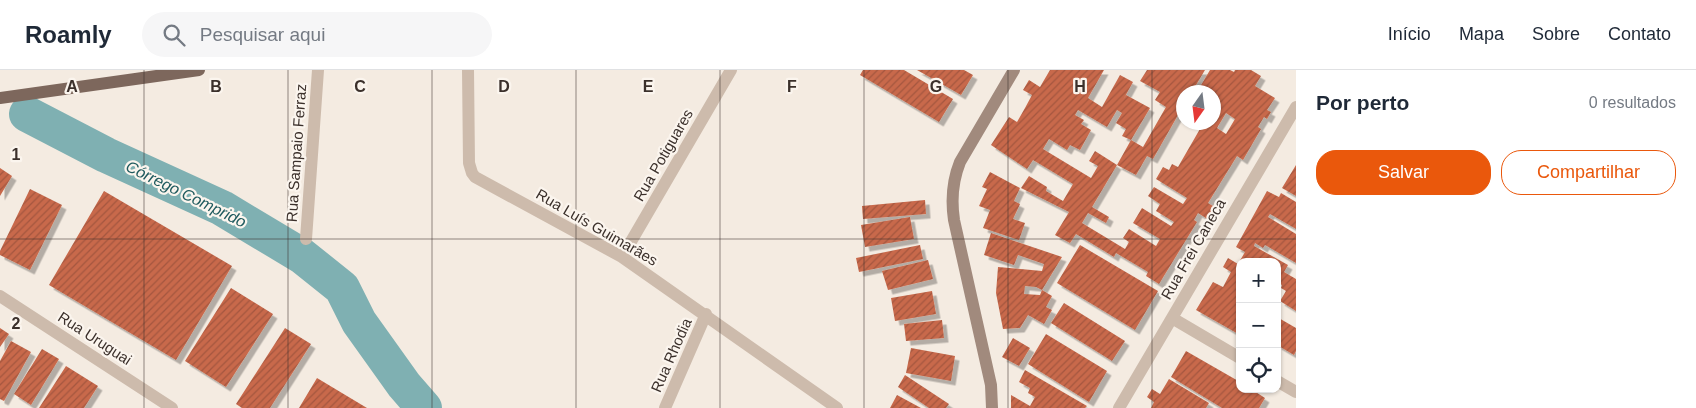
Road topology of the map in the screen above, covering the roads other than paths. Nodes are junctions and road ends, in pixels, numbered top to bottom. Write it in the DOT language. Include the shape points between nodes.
graph roads {
  1 [pos="199,70"];
  2 [pos="318,70"];
  3 [pos="468,70"];
  4 [pos="731,70"];
  5 [pos="1014,70"];
  6 [pos="0,98"];
  7 [pos="1296,107"];
  8 [pos="306,239"];
  9 [pos="622,257"];
  10 [pos="0,296"];
  11 [pos="706,314"];
  12 [pos="1172,318"];
  13 [pos="1236,356"];
  14 [pos="1281,383"];
  15 [pos="1296,392"];
  16 [pos="835,407"];
  17 [pos="172,408"];
  18 [pos="665,408"];
  19 [pos="992,408"];
  20 [pos="1119,408"];
  1 -- 6 [label="main road"];
  2 -- 8 [label="street, Rua Sampaio Ferraz"];
  3 -- 9 [label="street, Rua Luís Guimarães" via="469,163 472,173 480,181"];
  4 -- 9 [label="street, Rua Potiguares"];
  5 -- 19 [label="street" via="960,162 955,174 952,203 991,385"];
  7 -- 12 [label="street, Rua Frei Caneca"];
  9 -- 11 [label="street, Rua Luís Guimarães"];
  10 -- 17 [label="street, Rua Uruguai"];
  11 -- 16 [label="street, Rua Luís Guimarães"];
  11 -- 18 [label="street, Rua Rhodia"];
  12 -- 13 [label="street"];
  12 -- 20 [label="street, Rua Frei Caneca"];
  14 -- 15 [label="street"];
}
